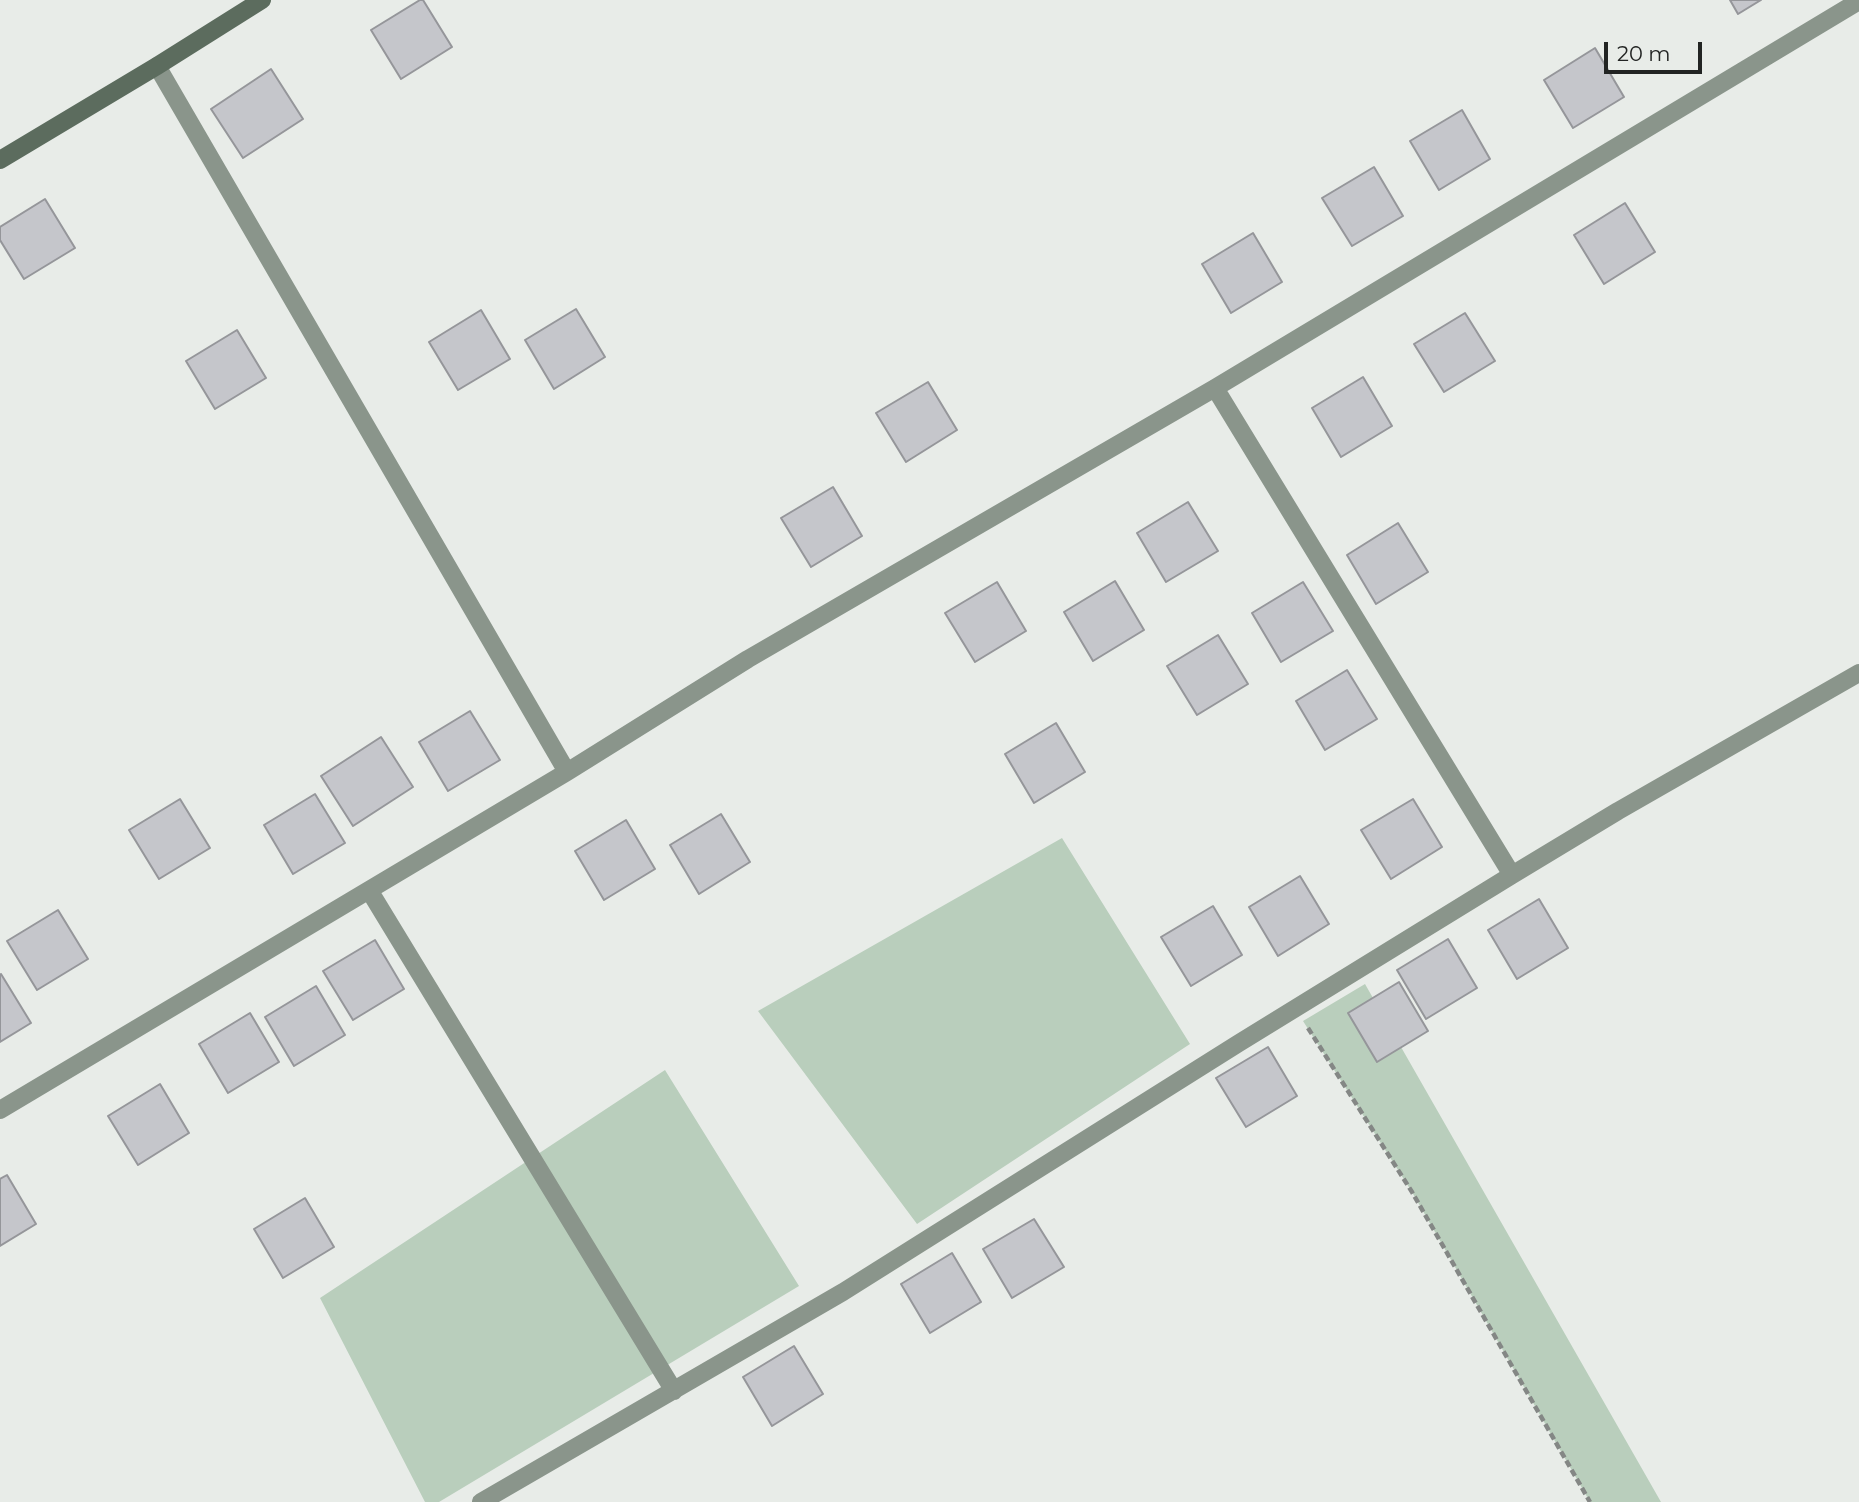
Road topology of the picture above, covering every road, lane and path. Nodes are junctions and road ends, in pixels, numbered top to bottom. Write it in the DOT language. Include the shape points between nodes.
graph roads {
  1 [pos="262,0"];
  2 [pos="1859,1"];
  3 [pos="157,66"];
  4 [pos="0,160"];
  5 [pos="1215,388"];
  6 [pos="1859,673"];
  7 [pos="567,772"];
  8 [pos="1512,875"];
  9 [pos="369,890"];
  10 [pos="1303,1021"];
  11 [pos="0,1110"];
  12 [pos="674,1391"];
  13 [pos="481,1502"];
  14 [pos="1590,1502"];
  1 -- 3 [label="main road"];
  2 -- 5 [label="street"];
  3 -- 4 [label="main road"];
  3 -- 7 [label="street"];
  5 -- 7 [label="street" via="748,659"];
  5 -- 8 [label="street"];
  6 -- 8 [label="street"];
  7 -- 9 [label="street"];
  8 -- 12 [label="street" via="854,1286"];
  9 -- 11 [label="street"];
  9 -- 12 [label="street"];
  10 -- 14 [label="path" via="1412,1192"];
  12 -- 13 [label="street"];
}
